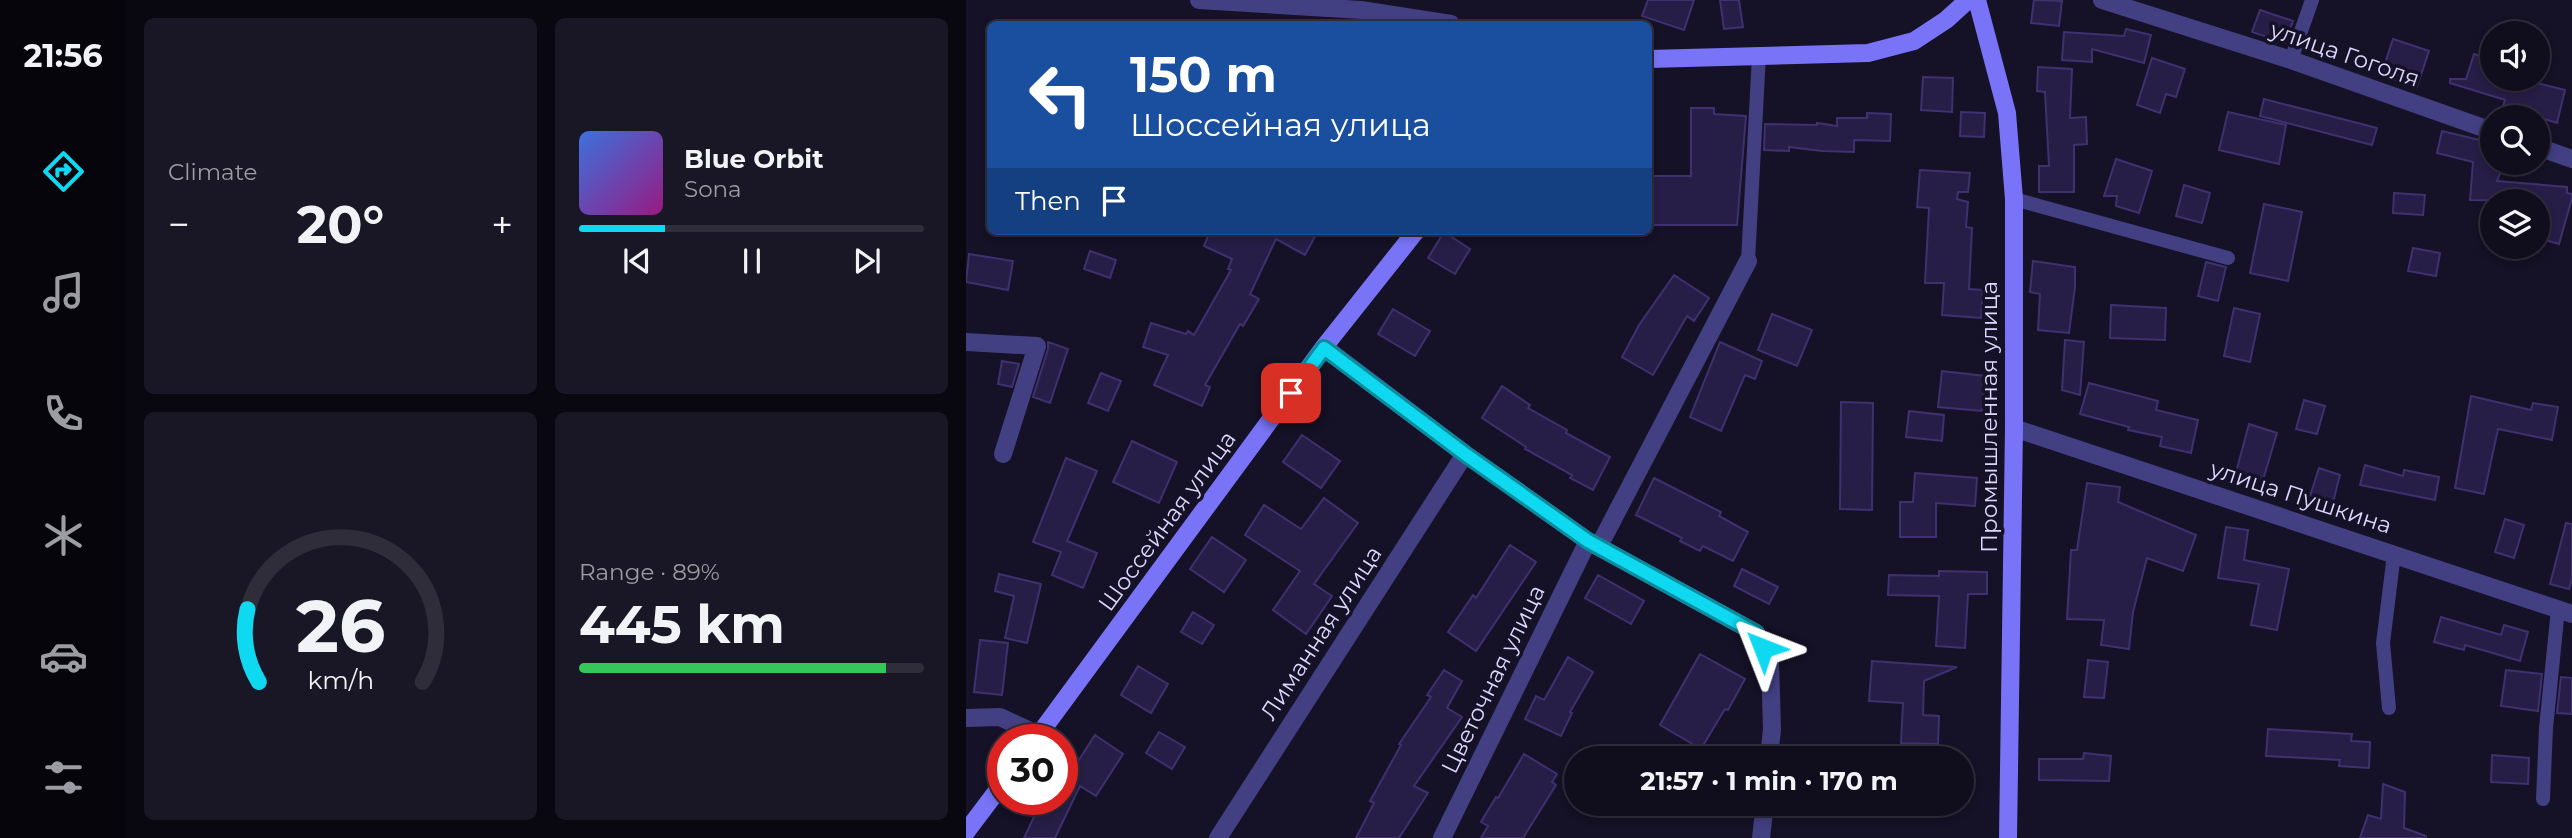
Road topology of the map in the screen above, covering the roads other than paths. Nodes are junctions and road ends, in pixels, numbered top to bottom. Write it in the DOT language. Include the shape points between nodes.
graph roads {
  1 [pos="1199,0"];
  2 [pos="1968,0"];
  3 [pos="1977,0"];
  4 [pos="2102,0"];
  5 [pos="2312,0"];
  6 [pos="1360,5"];
  7 [pos="1437,21"];
  8 [pos="1759,55"];
  9 [pos="1652,59"];
  10 [pos="2291,60"];
  11 [pos="2480,127"];
  12 [pos="2550,151"];
  13 [pos="2572,159"];
  14 [pos="2014,199"];
  15 [pos="1413,235"];
  16 [pos="2228,258"];
  17 [pos="1748,261"];
  18 [pos="966,342"];
  19 [pos="1324,348"];
  20 [pos="2014,428"];
  21 [pos="1003,454"];
  22 [pos="1465,454"];
  23 [pos="1594,544"];
  24 [pos="2394,554"];
  25 [pos="2565,612"];
  26 [pos="2389,708"];
  27 [pos="966,718"];
  28 [pos="1012,724"];
  29 [pos="1047,724"];
  30 [pos="1770,746"];
  31 [pos="2543,799"];
  32 [pos="987,804"];
  33 [pos="1764,816"];
  34 [pos="966,832"];
  35 [pos="1218,838"];
  36 [pos="1442,838"];
  37 [pos="1761,838"];
  38 [pos="2008,838"];
  1 -- 6 [label="street"];
  2 -- 8 [label="main road" via="1914,41 1868,53"];
  3 -- 14 [label="main road, Промышленная улица" via="2007,113"];
  4 -- 10 [label="street, улица Гоголя"];
  5 -- 10 [label="lane"];
  6 -- 7 [label="street"];
  8 -- 9 [label="main road"];
  8 -- 17 [label="lane"];
  10 -- 11 [label="street, улица Гоголя"];
  12 -- 13 [label="street"];
  14 -- 16 [label="lane"];
  14 -- 20 [label="main road, Промышленная улица"];
  15 -- 19 [label="main road, Шоссейная улица"];
  17 -- 23 [label="street, Цветочная улица"];
  18 -- 21 [label="street" via="1037,346"];
  19 -- 22 [label="street"];
  19 -- 29 [label="main road, Шоссейная улица"];
  20 -- 24 [label="street, улица Пушкина"];
  20 -- 38 [label="main road, Промышленная улица"];
  22 -- 23 [label="street"];
  22 -- 35 [label="street, Лиманная улица"];
  23 -- 30 [label="street" via="1756,633 1770,662"];
  23 -- 36 [label="street, Цветочная улица"];
  24 -- 25 [label="street, улица Пушкина"];
  24 -- 26 [label="lane" via="2383,643"];
  25 -- 31 [label="lane" via="2546,728"];
  27 -- 28 [label="street" via="1000,717"];
  32 -- 34 [label="main road"];
  33 -- 37 [label="street"];
}
